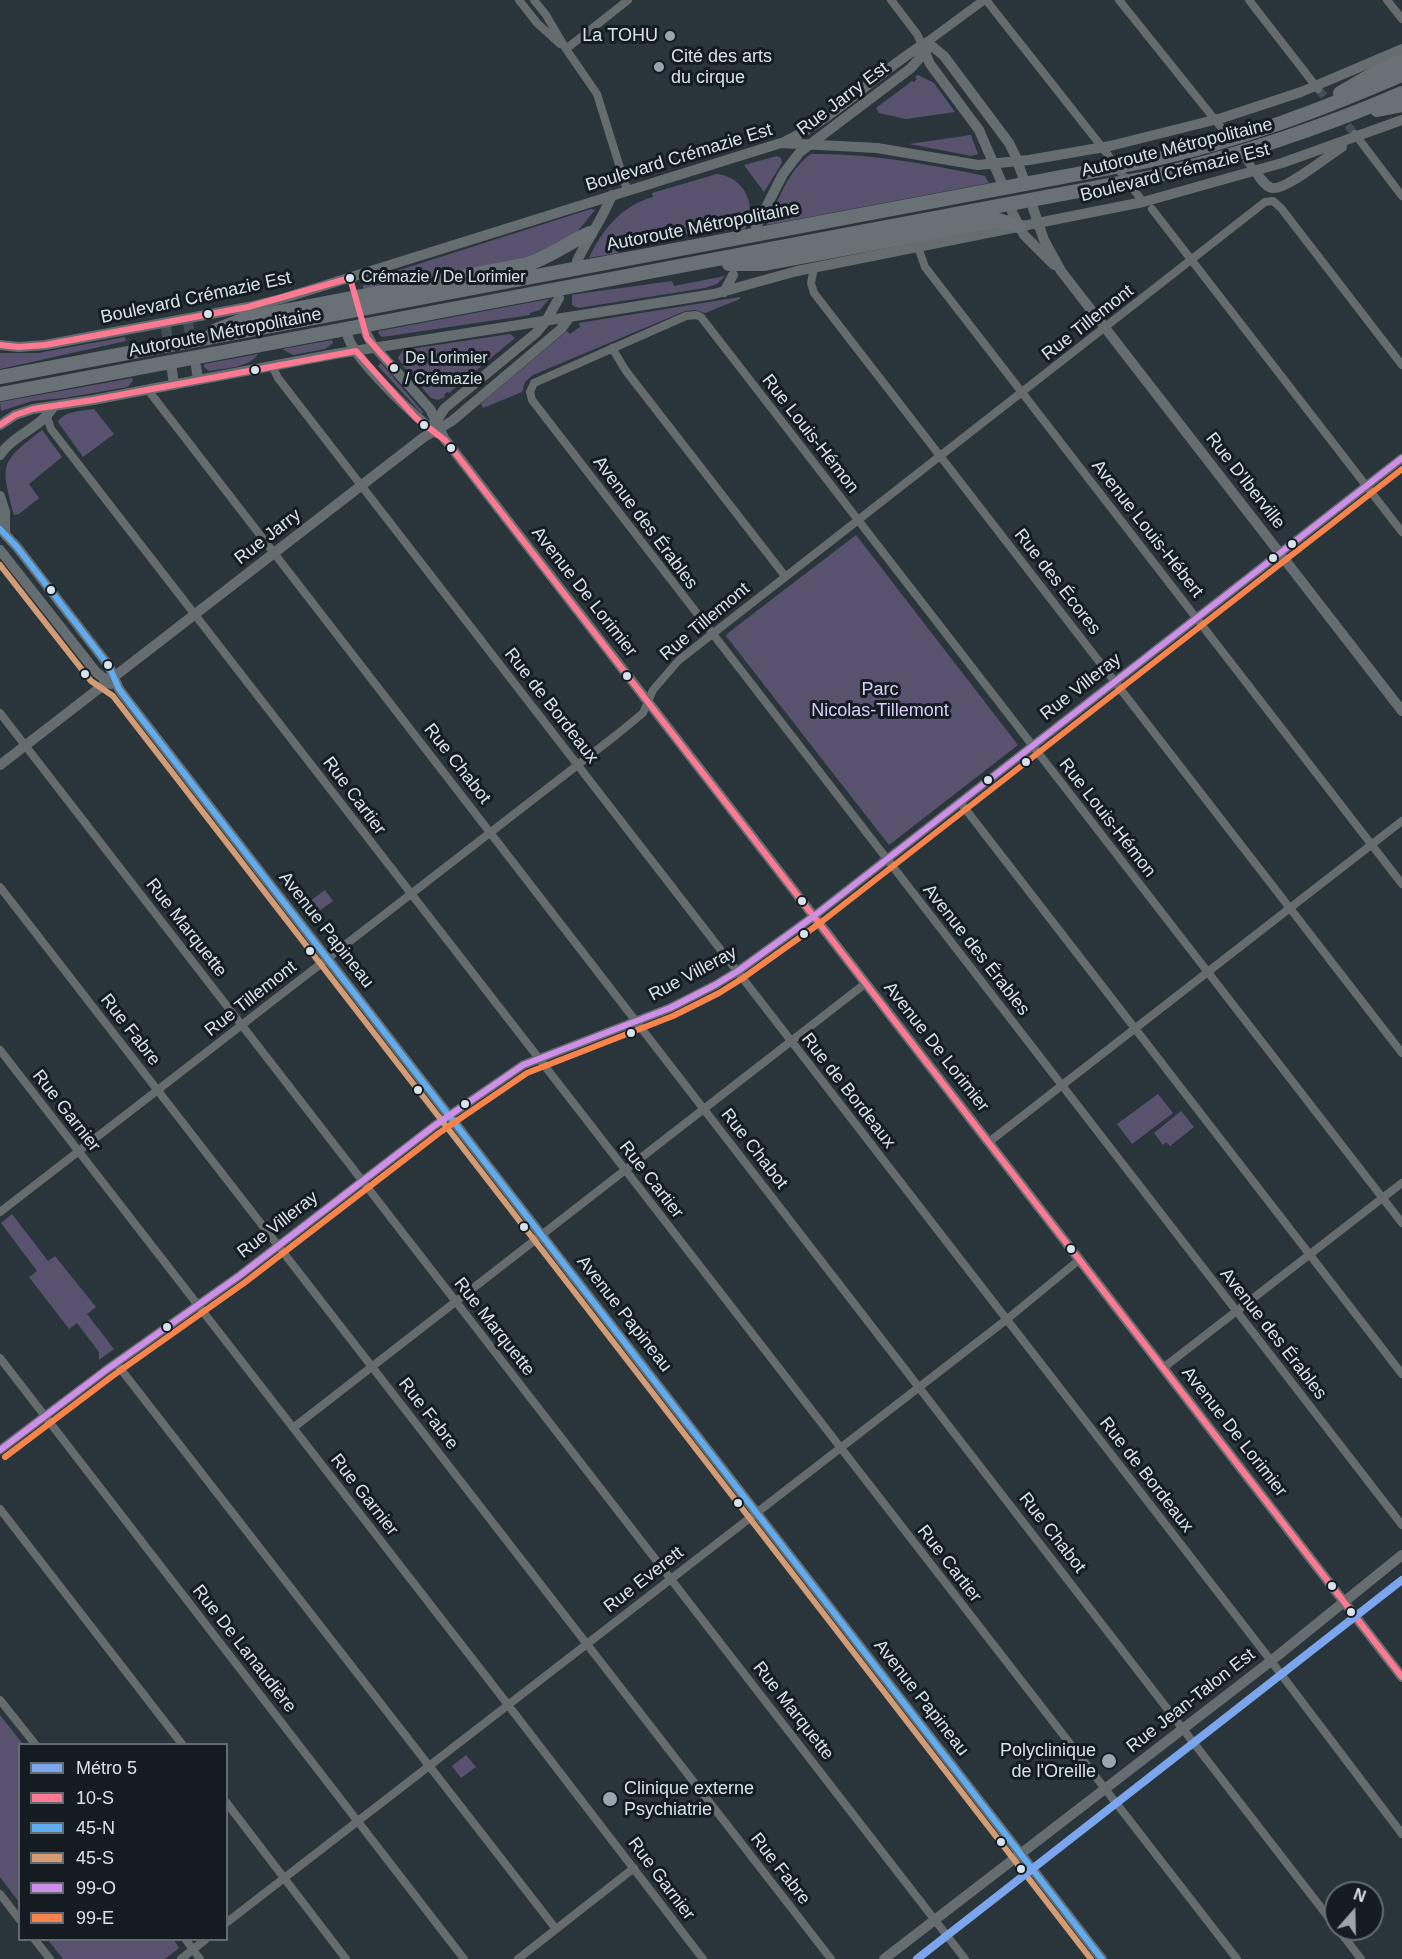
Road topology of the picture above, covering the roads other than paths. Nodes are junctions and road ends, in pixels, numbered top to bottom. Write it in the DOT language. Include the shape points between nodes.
graph roads {
  1 [pos="519,0"];
  2 [pos="534,0"];
  3 [pos="628,0"];
  4 [pos="891,0"];
  5 [pos="985,0"];
  6 [pos="1119,0"];
  7 [pos="1249,0"];
  8 [pos="1387,0"];
  9 [pos="1402,19"];
  10 [pos="926,46"];
  11 [pos="566,49"];
  12 [pos="1402,49"];
  13 [pos="1402,61"];
  14 [pos="1402,75"];
  15 [pos="1318,88"];
  16 [pos="1402,93"];
  17 [pos="1402,105"];
  18 [pos="1310,113"];
  19 [pos="1346,116"];
  20 [pos="1216,120"];
  21 [pos="1402,120"];
  22 [pos="1224,131"];
  23 [pos="1356,135"];
  24 [pos="781,143"];
  25 [pos="808,144"];
  26 [pos="1102,147"];
  27 [pos="1018,161"];
  28 [pos="1247,161"];
  29 [pos="995,165"];
  30 [pos="1255,171"];
  31 [pos="1023,177"];
  32 [pos="1001,181"];
  33 [pos="627,190"];
  34 [pos="612,195"];
  35 [pos="1402,196"];
  36 [pos="1147,205"];
  37 [pos="1033,208"];
  38 [pos="1012,212"];
  39 [pos="1037,222"];
  40 [pos="1019,225"];
  41 [pos="756,227"];
  42 [pos="590,233"];
  43 [pos="918,247"];
  44 [pos="577,261"];
  45 [pos="1191,261"];
  46 [pos="694,263"];
  47 [pos="814,268"];
  48 [pos="1061,271"];
  49 [pos="733,274"];
  50 [pos="350,278"];
  51 [pos="333,284"];
  52 [pos="355,292"];
  53 [pos="724,292"];
  54 [pos="340,295"];
  55 [pos="559,298"];
  56 [pos="569,318"];
  57 [pos="546,321"];
  58 [pos="1105,328"];
  59 [pos="366,333"];
  60 [pos="0,335"];
  61 [pos="348,337"];
  62 [pos="181,343"];
  63 [pos="0,345"];
  64 [pos="13,347"];
  65 [pos="375,348"];
  66 [pos="612,348"];
  67 [pos="356,351"];
  68 [pos="1402,365"];
  69 [pos="196,366"];
  70 [pos="272,366"];
  71 [pos="172,370"];
  72 [pos="0,378"];
  73 [pos="198,380"];
  74 [pos="174,385"];
  75 [pos="148,390"];
  76 [pos="1022,392"];
  77 [pos="0,394"];
  78 [pos="54,406"];
  79 [pos="47,417"];
  80 [pos="0,425"];
  81 [pos="434,431"];
  82 [pos="0,455"];
  83 [pos="940,456"];
  84 [pos="1402,458"];
  85 [pos="361,486"];
  86 [pos="1366,486"];
  87 [pos="0,496"];
  88 [pos="857,520"];
  89 [pos="2,531"];
  90 [pos="1402,532"];
  91 [pos="0,550"];
  92 [pos="274,553"];
  93 [pos="1280,554"];
  94 [pos="785,576"];
  95 [pos="195,614"];
  96 [pos="1197,618"];
  97 [pos="711,634"];
  98 [pos="111,679"];
  99 [pos="1116,682"];
  100 [pos="647,701"];
  101 [pos="1402,711"];
  102 [pos="0,713"];
  103 [pos="26,746"];
  104 [pos="1032,746"];
  105 [pos="0,765"];
  106 [pos="578,765"];
  107 [pos="960,802"];
  108 [pos="1402,822"];
  109 [pos="490,832"];
  110 [pos="1372,845"];
  111 [pos="887,859"];
  112 [pos="1402,884"];
  113 [pos="0,887"];
  114 [pos="411,894"];
  115 [pos="1290,908"];
  116 [pos="814,916"];
  117 [pos="327,959"];
  118 [pos="738,972"];
  119 [pos="1207,972"];
  120 [pos="866,983"];
  121 [pos="637,1021"];
  122 [pos="242,1025"];
  123 [pos="1134,1030"];
  124 [pos="791,1042"];
  125 [pos="0,1050"];
  126 [pos="1402,1053"];
  127 [pos="539,1058"];
  128 [pos="1062,1086"];
  129 [pos="158,1090"];
  130 [pos="705,1109"];
  131 [pos="449,1115"];
  132 [pos="989,1142"];
  133 [pos="78,1152"];
  134 [pos="625,1171"];
  135 [pos="362,1181"];
  136 [pos="1402,1183"];
  137 [pos="1383,1198"];
  138 [pos="0,1212"];
  139 [pos="1402,1223"];
  140 [pos="542,1235"];
  141 [pos="278,1246"];
  142 [pos="1310,1255"];
  143 [pos="1079,1260"];
  144 [pos="456,1302"];
  145 [pos="198,1305"];
  146 [pos="1236,1311"];
  147 [pos="1006,1320"];
  148 [pos="0,1358"];
  149 [pos="116,1364"];
  150 [pos="372,1366"];
  151 [pos="1163,1368"];
  152 [pos="1402,1374"];
  153 [pos="919,1386"];
  154 [pos="45,1416"];
  155 [pos="293,1428"];
  156 [pos="840,1448"];
  157 [pos="0,1450"];
  158 [pos="0,1509"];
  159 [pos="756,1512"];
  160 [pos="1402,1525"];
  161 [pos="1402,1554"];
  162 [pos="670,1578"];
  163 [pos="1344,1601"];
  164 [pos="586,1643"];
  165 [pos="1271,1661"];
  166 [pos="1402,1677"];
  167 [pos="0,1700"];
  168 [pos="508,1704"];
  169 [pos="1184,1728"];
  170 [pos="34,1743"];
  171 [pos="181,1743"];
  172 [pos="429,1766"];
  173 [pos="1105,1788"];
  174 [pos="228,1805"];
  175 [pos="358,1821"];
  176 [pos="1402,1834"];
  177 [pos="1021,1853"];
  178 [pos="634,1868"];
  179 [pos="285,1878"];
  180 [pos="0,1894"];
  181 [pos="1324,1911"];
  182 [pos="18,1917"];
  183 [pos="936,1919"];
  184 [pos="228,1921"];
  185 [pos="556,1929"];
  186 [pos="36,1941"];
  187 [pos="187,1941"];
  188 [pos="204,1941"];
  189 [pos="1347,1941"];
  190 [pos="193,1949"];
  191 [pos="50,1959"];
  192 [pos="181,1959"];
  193 [pos="200,1959"];
  194 [pos="346,1959"];
  195 [pos="464,1959"];
  196 [pos="519,1959"];
  197 [pos="703,1959"];
  198 [pos="831,1959"];
  199 [pos="884,1959"];
  200 [pos="965,1959"];
  201 [pos="1102,1959"];
  202 [pos="1237,1959"];
  203 [pos="1361,1959"];
  1 -- 11 [label="street"];
  2 -- 11 [label="street"];
  3 -- 11 [label="street"];
  4 -- 10 [label="street"];
  5 -- 10 [label="street, Rue Jarry Est"];
  5 -- 26 [label="street"];
  6 -- 20 [label="street"];
  7 -- 15 [label="street"];
  8 -- 9 [label="street"];
  10 -- 24 [label="main road, Rue Jarry Est" via="903,57 810,129"];
  10 -- 25 [label="main road, Rue Jarry Est" via="911,68"];
  10 -- 27 [label="main road" via="944,56 1009,143"];
  10 -- 29 [label="main road" via="930,64 973,121"];
  11 -- 33 [label="street" via="597,94"];
  12 -- 15 [label="main road, Boulevard Crémazie Est"];
  13 -- 18 [label="highway" via="1371,75"];
  14 -- 18 [label="highway, Autoroute Métropolitaine"];
  15 -- 20 [label="main road, Boulevard Crémazie Est"];
  16 -- 19 [label="highway, Autoroute Métropolitaine"];
  17 -- 19 [label="highway"];
  18 -- 62 [label="highway, Autoroute Métropolitaine" via="1198,149 1088,173"];
  19 -- 46 [label="highway, Autoroute Métropolitaine" via="1257,148 1148,178"];
  20 -- 22 [label="street"];
  20 -- 26 [label="main road, Boulevard Crémazie Est"];
  21 -- 23 [label="main road, Boulevard Crémazie Est"];
  23 -- 30 [label="main road, Boulevard Crémazie Est"];
  23 -- 30 [label="main road" via="1281,187 1266,185"];
  23 -- 35 [label="street"];
  24 -- 25 [label="main road, Boulevard Crémazie Est"];
  24 -- 33 [label="main road, Boulevard Crémazie Est"];
  25 -- 29 [label="main road, Boulevard Crémazie Est" via="877,148"];
  25 -- 41 [label="main road, Rue Jarry Est" via="783,174"];
  26 -- 27 [label="main road, Boulevard Crémazie Est"];
  26 -- 36 [label="street"];
  27 -- 29 [label="main road, Boulevard Crémazie Est"];
  27 -- 31 [label="main road"];
  28 -- 30 [label="street"];
  29 -- 32 [label="main road"];
  30 -- 36 [label="main road, Boulevard Crémazie Est"];
  33 -- 34 [label="main road, Boulevard Crémazie Est"];
  34 -- 42 [label="main road"];
  34 -- 50 [label="main road, Boulevard Crémazie Est"];
  36 -- 39 [label="main road, Boulevard Crémazie Est"];
  36 -- 45 [label="street"];
  37 -- 39 [label="main road, Rue D'Iberville"];
  38 -- 40 [label="main road, Rue D'Iberville"];
  39 -- 40 [label="main road, Boulevard Crémazie Est"];
  39 -- 48 [label="main road, Rue D'Iberville"];
  40 -- 43 [label="main road, Boulevard Crémazie Est"];
  40 -- 46 [label="highway" via="998,220 763,264"];
  40 -- 48 [label="main road, Rue D'Iberville" via="1024,236"];
  42 -- 44 [label="main road"];
  42 -- 62 [label="highway" via="528,264 247,318"];
  43 -- 47 [label="main road, Boulevard Crémazie Est"];
  43 -- 76 [label="street, Avenue Louis-Hébert" via="925,267"];
  45 -- 58 [label="street, Rue Tillemont"];
  45 -- 68 [label="street, Rue Tillemont" via="1271,201 1281,208"];
  45 -- 86 [label="street"];
  46 -- 77 [label="highway, Autoroute Métropolitaine"];
  47 -- 53 [label="main road, Boulevard Crémazie Est"];
  47 -- 83 [label="street, Rue des Écores" via="814,293"];
  48 -- 58 [label="main road, Rue D'Iberville"];
  49 -- 53 [label="main road"];
  50 -- 51 [label="main road, Boulevard Crémazie Est"];
  50 -- 52 [label="main road"];
  51 -- 54 [label="main road"];
  51 -- 64 [label="main road, Boulevard Crémazie Est" via="188,321"];
  53 -- 56 [label="main road, Boulevard Crémazie Est"];
  55 -- 57 [label="main road"];
  56 -- 57 [label="main road, Boulevard Crémazie Est"];
  56 -- 81 [label="main road" via="542,345"];
  57 -- 65 [label="main road, Boulevard Crémazie Est"];
  57 -- 81 [label="main road" via="442,411"];
  58 -- 76 [label="street, Rue Tillemont"];
  58 -- 93 [label="main road, Rue D'Iberville"];
  59 -- 65 [label="main road, Avenue De Lorimier"];
  60 -- 64 [label="main road"];
  61 -- 67 [label="main road, Avenue De Lorimier"];
  62 -- 72 [label="highway, Autoroute Métropolitaine"];
  63 -- 64 [label="main road, Boulevard Crémazie Est"];
  65 -- 67 [label="main road, Boulevard Crémazie Est"];
  65 -- 81 [label="main road, Avenue De Lorimier" via="430,409"];
  66 -- 88 [label="street, Rue Louis-Hémon" via="686,316 701,317"];
  66 -- 94 [label="street"];
  66 -- 97 [label="street, Avenue des Érables" via="539,379 530,392 532,400"];
  67 -- 70 [label="main road, Boulevard Crémazie Est"];
  67 -- 81 [label="main road, Avenue De Lorimier" via="416,418"];
  69 -- 73 [label="main road"];
  70 -- 73 [label="main road, Boulevard Crémazie Est"];
  70 -- 85 [label="street, Rue de Bordeaux"];
  71 -- 74 [label="main road"];
  73 -- 74 [label="main road, Boulevard Crémazie Est"];
  74 -- 75 [label="main road, Boulevard Crémazie Est"];
  75 -- 78 [label="main road, Boulevard Crémazie Est"];
  75 -- 92 [label="street, Rue Chabot"];
  76 -- 83 [label="street, Rue Tillemont"];
  76 -- 96 [label="street, Avenue Louis-Hébert"];
  78 -- 79 [label="main road"];
  78 -- 80 [label="main road, Boulevard Crémazie Est" via="20,413"];
  79 -- 82 [label="main road"];
  79 -- 95 [label="street, Rue Cartier" via="51,429"];
  81 -- 85 [label="main road"];
  81 -- 100 [label="main road, Avenue De Lorimier"];
  83 -- 88 [label="street, Rue Tillemont"];
  83 -- 99 [label="street, Rue des Écores"];
  84 -- 86 [label="street, Rue Villeray"];
  85 -- 92 [label="main road, Rue Jarry"];
  85 -- 106 [label="street, Rue de Bordeaux"];
  86 -- 90 [label="street"];
  86 -- 93 [label="street, Rue Villeray"];
  87 -- 89 [label="main road" via="5,512"];
  88 -- 94 [label="street, Rue Tillemont"];
  88 -- 104 [label="street, Rue Louis-Hémon"];
  89 -- 98 [label="main road, Avenue Papineau" via="103,658"];
  91 -- 98 [label="main road, Avenue Papineau" via="96,672"];
  92 -- 95 [label="main road, Rue Jarry"];
  92 -- 109 [label="street, Rue Chabot"];
  93 -- 96 [label="street, Rue Villeray"];
  93 -- 101 [label="main road, Rue D'Iberville"];
  94 -- 97 [label="street, Rue Tillemont"];
  95 -- 98 [label="main road"];
  95 -- 114 [label="street, Rue Cartier"];
  96 -- 99 [label="street, Rue Villeray"];
  96 -- 110 [label="street, Avenue Louis-Hébert"];
  97 -- 100 [label="street, Rue Tillemont" via="670,669"];
  97 -- 111 [label="street, Avenue des Érables"];
  98 -- 103 [label="main road"];
  98 -- 117 [label="main road, Avenue Papineau"];
  99 -- 104 [label="street, Rue Villeray"];
  99 -- 115 [label="street, Rue des Écores"];
  100 -- 106 [label="street, Rue Tillemont" via="643,713"];
  100 -- 116 [label="main road, Avenue De Lorimier"];
  102 -- 103 [label="street, Rue Marquette"];
  103 -- 105 [label="main road"];
  103 -- 122 [label="street, Rue Marquette"];
  104 -- 107 [label="street, Rue Villeray"];
  104 -- 119 [label="street, Rue Louis-Hémon"];
  106 -- 109 [label="street, Rue Tillemont"];
  106 -- 118 [label="street, Rue de Bordeaux"];
  107 -- 111 [label="street, Rue Villeray"];
  107 -- 123 [label="street"];
  108 -- 110 [label="street"];
  109 -- 114 [label="street, Rue Tillemont"];
  109 -- 121 [label="street, Rue Chabot"];
  110 -- 112 [label="street, Avenue Louis-Hébert"];
  110 -- 115 [label="street"];
  111 -- 116 [label="street, Rue Villeray"];
  111 -- 128 [label="street, Avenue des Érables"];
  113 -- 129 [label="street, Rue Fabre"];
  114 -- 117 [label="street, Rue Tillemont"];
  114 -- 127 [label="street, Rue Cartier"];
  115 -- 119 [label="street"];
  115 -- 126 [label="street, Rue des Écores"];
  116 -- 118 [label="street, Rue Villeray"];
  116 -- 120 [label="main road, Avenue De Lorimier"];
  117 -- 122 [label="street, Rue Tillemont"];
  117 -- 131 [label="main road, Avenue Papineau"];
  118 -- 121 [label="street, Rue Villeray"];
  118 -- 124 [label="street, Rue de Bordeaux"];
  119 -- 123 [label="street"];
  119 -- 137 [label="street, Rue Louis-Hémon"];
  120 -- 124 [label="street"];
  120 -- 132 [label="main road, Avenue De Lorimier"];
  121 -- 127 [label="street, Rue Villeray"];
  121 -- 130 [label="street, Rue Chabot"];
  122 -- 129 [label="street, Rue Tillemont"];
  122 -- 135 [label="street, Rue Marquette"];
  123 -- 128 [label="street"];
  123 -- 142 [label="street"];
  124 -- 130 [label="street"];
  124 -- 147 [label="street, Rue de Bordeaux"];
  125 -- 133 [label="street, Rue Garnier"];
  127 -- 131 [label="street, Rue Villeray"];
  127 -- 134 [label="street, Rue Cartier"];
  128 -- 132 [label="street"];
  128 -- 146 [label="street, Avenue des Érables"];
  129 -- 133 [label="street, Rue Tillemont"];
  129 -- 141 [label="street, Rue Fabre"];
  130 -- 134 [label="street"];
  130 -- 153 [label="street, Rue Chabot"];
  131 -- 135 [label="street, Rue Villeray"];
  131 -- 140 [label="main road, Avenue Papineau"];
  132 -- 143 [label="main road, Avenue De Lorimier"];
  133 -- 138 [label="street, Rue Tillemont"];
  133 -- 145 [label="street, Rue Garnier"];
  134 -- 140 [label="street"];
  134 -- 156 [label="street, Rue Cartier"];
  135 -- 141 [label="street, Rue Villeray"];
  135 -- 144 [label="street, Rue Marquette"];
  136 -- 137 [label="street"];
  137 -- 139 [label="street, Rue Louis-Hémon"];
  137 -- 142 [label="street"];
  140 -- 144 [label="street"];
  140 -- 159 [label="main road, Avenue Papineau"];
  141 -- 145 [label="street, Rue Villeray"];
  141 -- 150 [label="street, Rue Fabre"];
  142 -- 146 [label="street"];
  142 -- 152 [label="street"];
  143 -- 147 [label="street, Rue Everett"];
  143 -- 151 [label="main road, Avenue De Lorimier"];
  144 -- 150 [label="street"];
  144 -- 162 [label="street, Rue Marquette"];
  145 -- 149 [label="street, Rue Villeray"];
  145 -- 155 [label="street, Rue Garnier"];
  146 -- 151 [label="street"];
  146 -- 160 [label="street, Avenue des Érables"];
  147 -- 153 [label="street, Rue Everett"];
  147 -- 165 [label="street, Rue de Bordeaux"];
  148 -- 154 [label="street, Rue De Lanaudière"];
  149 -- 154 [label="street, Rue Villeray"];
  149 -- 172 [label="street"];
  150 -- 155 [label="street"];
  150 -- 164 [label="street, Rue Fabre"];
  151 -- 163 [label="main road, Avenue De Lorimier"];
  153 -- 156 [label="street, Rue Everett"];
  153 -- 169 [label="street, Rue Chabot"];
  154 -- 157 [label="street, Rue Villeray"];
  154 -- 175 [label="street, Rue De Lanaudière"];
  155 -- 168 [label="street, Rue Garnier"];
  156 -- 159 [label="street, Rue Everett"];
  156 -- 173 [label="street, Rue Cartier"];
  158 -- 171 [label="street"];
  159 -- 162 [label="street, Rue Everett"];
  159 -- 177 [label="main road, Avenue Papineau"];
  161 -- 163 [label="main road, Rue Jean-Talon Est"];
  162 -- 164 [label="street, Rue Everett"];
  162 -- 183 [label="street, Rue Marquette"];
  163 -- 165 [label="main road, Rue Jean-Talon Est"];
  163 -- 166 [label="main road, Avenue De Lorimier"];
  164 -- 168 [label="street, Rue Everett"];
  164 -- 198 [label="street, Rue Fabre"];
  165 -- 169 [label="main road, Rue Jean-Talon Est"];
  165 -- 176 [label="street, Rue de Bordeaux"];
  167 -- 170 [label="street"];
  168 -- 172 [label="street, Rue Everett"];
  168 -- 178 [label="street, Rue Garnier"];
  169 -- 173 [label="main road, Rue Jean-Talon Est"];
  169 -- 181 [label="street, Rue Chabot"];
  172 -- 175 [label="street, Rue Everett"];
  172 -- 185 [label="street"];
  173 -- 177 [label="main road, Rue Jean-Talon Est"];
  173 -- 202 [label="street, Rue Cartier"];
  174 -- 179 [label="street"];
  175 -- 179 [label="street, Rue Everett"];
  175 -- 195 [label="street, Rue De Lanaudière"];
  177 -- 183 [label="main road, Rue Jean-Talon Est"];
  177 -- 201 [label="main road, Avenue Papineau"];
  178 -- 185 [label="street"];
  178 -- 197 [label="street, Rue Garnier"];
  179 -- 184 [label="street, Rue Everett"];
  179 -- 194 [label="street"];
  180 -- 182 [label="street"];
  183 -- 199 [label="main road, Rue Jean-Talon Est"];
  183 -- 200 [label="street, Rue Marquette"];
  185 -- 196 [label="street"];
  186 -- 191 [label="street"];
  187 -- 190 [label="street"];
  188 -- 190 [label="street"];
  189 -- 203 [label="street, Rue Chabot"];
  190 -- 192 [label="street"];
  190 -- 193 [label="street"];
}
